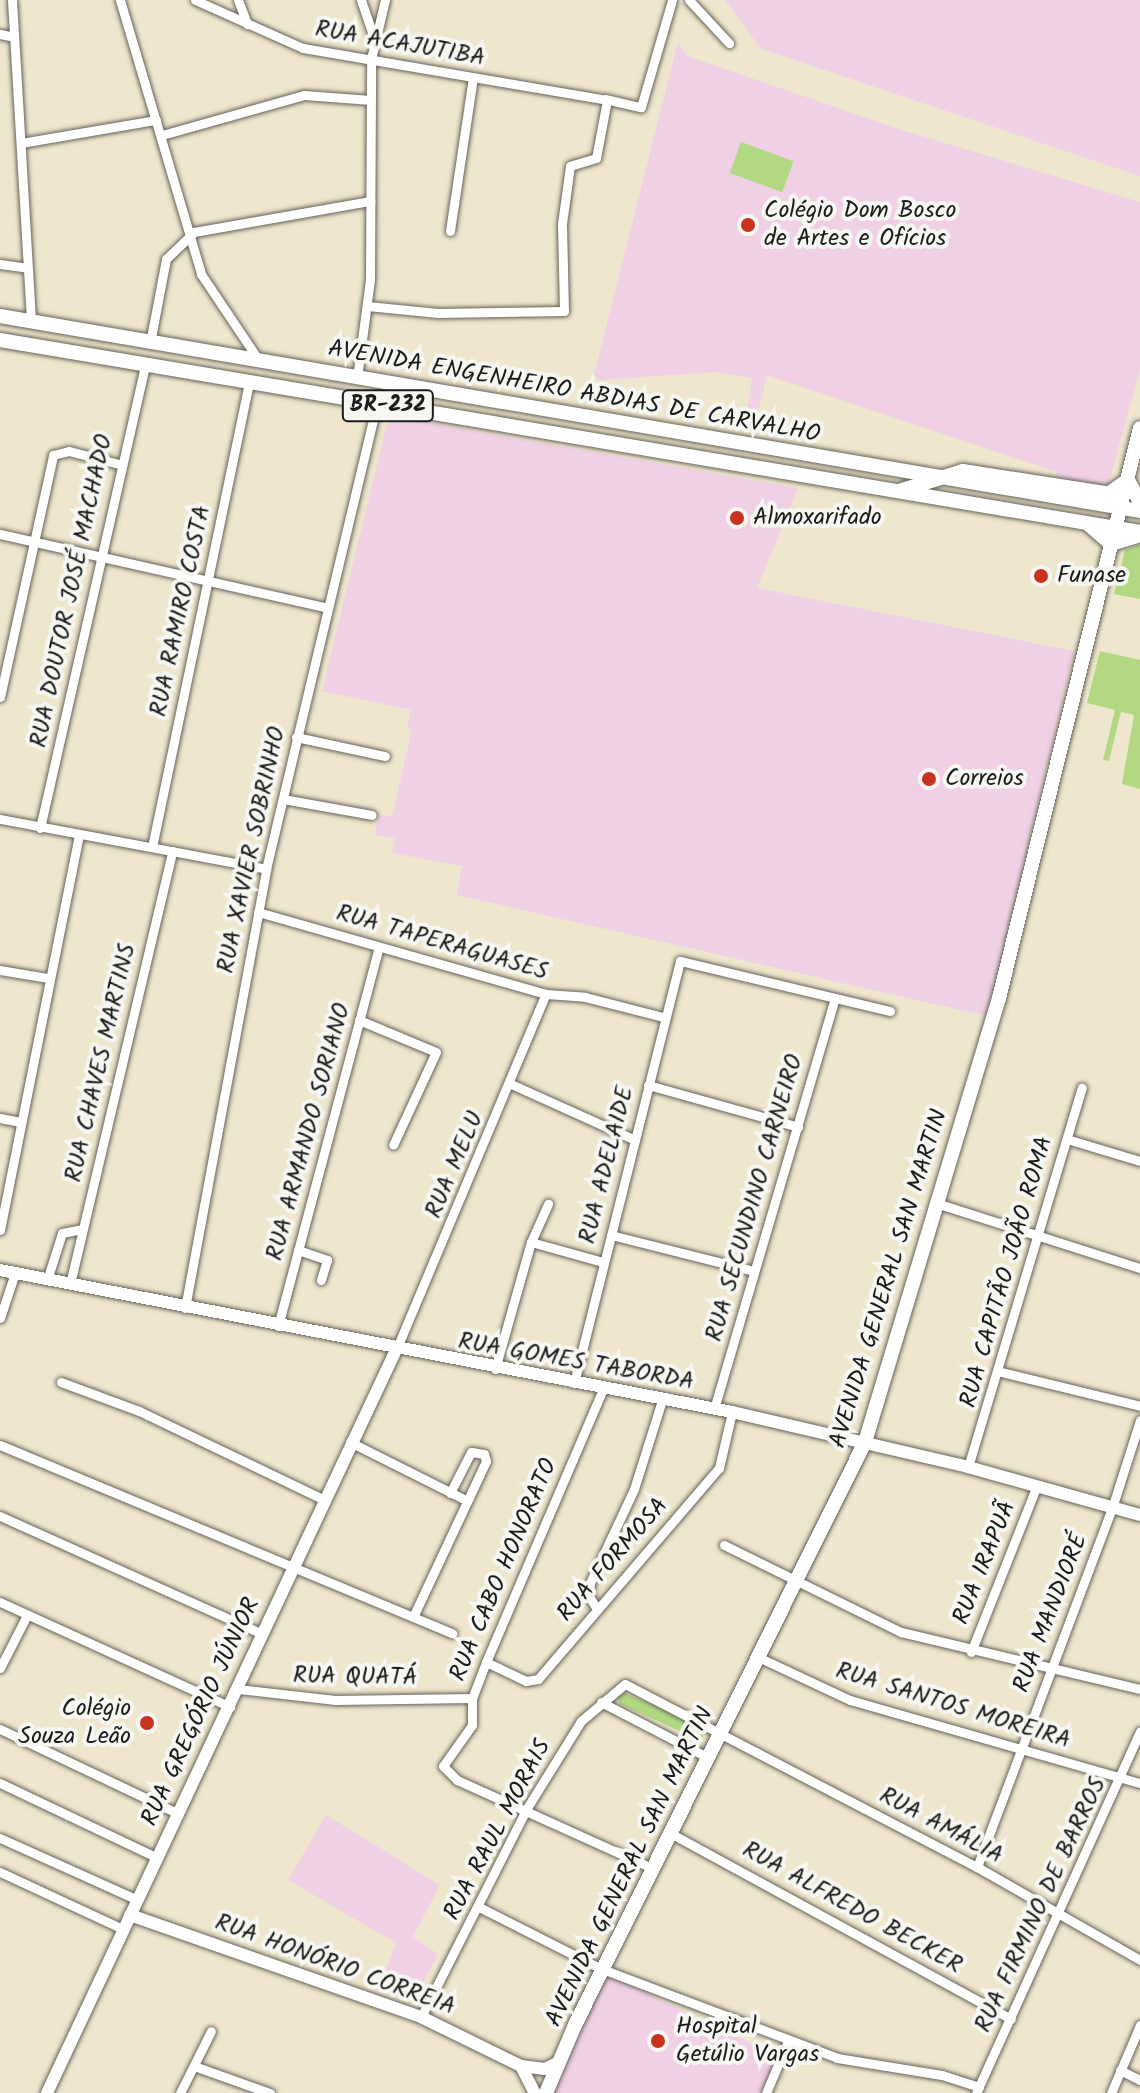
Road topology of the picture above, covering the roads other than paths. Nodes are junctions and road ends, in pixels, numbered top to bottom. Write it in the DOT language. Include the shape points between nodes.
graph roads {
  1 [pos="12,0"];
  2 [pos="120,0"];
  3 [pos="195,0"];
  4 [pos="238,0"];
  5 [pos="361,0"];
  6 [pos="385,0"];
  7 [pos="672,0"];
  8 [pos="689,0"];
  9 [pos="247,24"];
  10 [pos="0,34"];
  11 [pos="14,37"];
  12 [pos="374,38"];
  13 [pos="729,43"];
  14 [pos="371,59"];
  15 [pos="473,78"];
  16 [pos="371,100"];
  17 [pos="606,100"];
  18 [pos="156,120"];
  19 [pos="162,135"];
  20 [pos="21,143"];
  21 [pos="370,201"];
  22 [pos="450,231"];
  23 [pos="188,238"];
  24 [pos="0,264"];
  25 [pos="28,268"];
  26 [pos="367,306"];
  27 [pos="0,316"];
  28 [pos="31,321"];
  29 [pos="0,340"];
  30 [pos="150,343"];
  31 [pos="258,359"];
  32 [pos="145,364"];
  33 [pos="357,378"];
  34 [pos="249,383"];
  35 [pos="377,404"];
  36 [pos="1140,428"];
  37 [pos="119,464"];
  38 [pos="934,476"];
  39 [pos="1128,480"];
  40 [pos="895,492"];
  41 [pos="1111,494"];
  42 [pos="1085,502"];
  43 [pos="1140,503"];
  44 [pos="1120,508"];
  45 [pos="1140,511"];
  46 [pos="1088,524"];
  47 [pos="1114,528"];
  48 [pos="0,534"];
  49 [pos="1138,536"];
  50 [pos="33,540"];
  51 [pos="1111,544"];
  52 [pos="99,557"];
  53 [pos="208,581"];
  54 [pos="325,607"];
  55 [pos="0,697"];
  56 [pos="296,737"];
  57 [pos="385,756"];
  58 [pos="283,799"];
  59 [pos="372,815"];
  60 [pos="0,819"];
  61 [pos="40,828"];
  62 [pos="79,835"];
  63 [pos="152,847"];
  64 [pos="172,851"];
  65 [pos="266,869"];
  66 [pos="258,912"];
  67 [pos="379,947"];
  68 [pos="0,970"];
  69 [pos="48,978"];
  70 [pos="546,994"];
  71 [pos="835,998"];
  72 [pos="890,1011"];
  73 [pos="663,1017"];
  74 [pos="359,1020"];
  75 [pos="511,1084"];
  76 [pos="648,1085"];
  77 [pos="1082,1088"];
  78 [pos="0,1118"];
  79 [pos="21,1122"];
  80 [pos="798,1127"];
  81 [pos="1067,1139"];
  82 [pos="635,1140"];
  83 [pos="393,1145"];
  84 [pos="1140,1161"];
  85 [pos="936,1203"];
  86 [pos="548,1204"];
  87 [pos="82,1229"];
  88 [pos="0,1230"];
  89 [pos="611,1235"];
  90 [pos="1039,1236"];
  91 [pos="531,1242"];
  92 [pos="298,1250"];
  93 [pos="603,1262"];
  94 [pos="1140,1268"];
  95 [pos="0,1270"];
  96 [pos="754,1271"];
  97 [pos="15,1273"];
  98 [pos="47,1280"];
  99 [pos="321,1280"];
  100 [pos="70,1284"];
  101 [pos="185,1308"];
  102 [pos="0,1318"];
  103 [pos="278,1326"];
  104 [pos="396,1350"];
  105 [pos="495,1369"];
  106 [pos="1001,1372"];
  107 [pos="61,1382"];
  108 [pos="574,1383"];
  109 [pos="603,1389"];
  110 [pos="662,1400"];
  111 [pos="1140,1406"];
  112 [pos="714,1409"];
  113 [pos="732,1412"];
  114 [pos="1140,1420"];
  115 [pos="350,1442"];
  116 [pos="865,1442"];
  117 [pos="0,1445"];
  118 [pos="968,1467"];
  119 [pos="1036,1488"];
  120 [pos="450,1493"];
  121 [pos="323,1499"];
  122 [pos="466,1500"];
  123 [pos="1112,1508"];
  124 [pos="1140,1515"];
  125 [pos="0,1516"];
  126 [pos="724,1545"];
  127 [pos="294,1564"];
  128 [pos="795,1581"];
  129 [pos="0,1602"];
  130 [pos="597,1609"];
  131 [pos="27,1615"];
  132 [pos="413,1617"];
  133 [pos="452,1633"];
  134 [pos="263,1634"];
  135 [pos="971,1652"];
  136 [pos="758,1657"];
  137 [pos="486,1662"];
  138 [pos="1052,1667"];
  139 [pos="0,1668"];
  140 [pos="632,1685"];
  141 [pos="238,1689"];
  142 [pos="1140,1689"];
  143 [pos="472,1698"];
  144 [pos="601,1702"];
  145 [pos="230,1707"];
  146 [pos="0,1729"];
  147 [pos="722,1731"];
  148 [pos="1140,1732"];
  149 [pos="1018,1749"];
  150 [pos="709,1758"];
  151 [pos="1121,1779"];
  152 [pos="0,1783"];
  153 [pos="1140,1783"];
  154 [pos="527,1808"];
  155 [pos="179,1814"];
  156 [pos="672,1834"];
  157 [pos="0,1838"];
  158 [pos="156,1857"];
  159 [pos="977,1867"];
  160 [pos="654,1869"];
  161 [pos="0,1872"];
  162 [pos="136,1899"];
  163 [pos="479,1907"];
  164 [pos="1061,1914"];
  165 [pos="130,1915"];
  166 [pos="123,1929"];
  167 [pos="1140,1960"];
  168 [pos="602,1969"];
  169 [pos="421,2017"];
  170 [pos="1011,2019"];
  171 [pos="1140,2025"];
  172 [pos="211,2031"];
  173 [pos="788,2041"];
  174 [pos="559,2062"];
  175 [pos="194,2066"];
  176 [pos="521,2066"];
  177 [pos="1120,2070"];
  178 [pos="1140,2080"];
  179 [pos="978,2090"];
  180 [pos="47,2093"];
  181 [pos="180,2093"];
  182 [pos="270,2093"];
  183 [pos="535,2093"];
  184 [pos="546,2093"];
  185 [pos="766,2093"];
  186 [pos="1111,2093"];
  1 -- 11 [label="street"];
  2 -- 18 [label="street"];
  3 -- 9 [label="street, RUA ACAJUTIBA"];
  4 -- 9 [label="street"];
  5 -- 12 [label="street"];
  6 -- 12 [label="street"];
  7 -- 17 [label="street, RUA ACAJUTIBA" via="641,107"];
  8 -- 13 [label="street"];
  9 -- 14 [label="street, RUA ACAJUTIBA" via="303,48"];
  10 -- 11 [label="street"];
  11 -- 20 [label="street"];
  12 -- 14 [label="street"];
  14 -- 15 [label="street, RUA ACAJUTIBA"];
  14 -- 16 [label="street"];
  15 -- 17 [label="street, RUA ACAJUTIBA"];
  15 -- 22 [label="street"];
  16 -- 19 [label="street" via="304,95"];
  16 -- 21 [label="street"];
  17 -- 26 [label="street" via="596,158 570,166 562,224 567,306 555,314"];
  18 -- 19 [label="street"];
  18 -- 20 [label="street"];
  19 -- 23 [label="street" via="189,222"];
  20 -- 25 [label="street"];
  21 -- 23 [label="street" via="243,221"];
  21 -- 26 [label="street"];
  23 -- 30 [label="street" via="166,259"];
  23 -- 31 [label="street" via="212,293"];
  24 -- 25 [label="street"];
  25 -- 28 [label="street"];
  26 -- 33 [label="street"];
  27 -- 28 [label="main road, AVENIDA ENGENHEIRO ABDIAS DE CARVALHO / BR-232"];
  28 -- 30 [label="main road, AVENIDA ENGENHEIRO ABDIAS DE CARVALHO / BR-232"];
  29 -- 32 [label="main road, AVENIDA ENGENHEIRO ABDIAS DE CARVALHO / BR-232"];
  30 -- 31 [label="main road, AVENIDA ENGENHEIRO ABDIAS DE CARVALHO / BR-232"];
  31 -- 33 [label="main road, AVENIDA ENGENHEIRO ABDIAS DE CARVALHO / BR-232"];
  32 -- 34 [label="main road, AVENIDA ENGENHEIRO ABDIAS DE CARVALHO / BR-232"];
  32 -- 37 [label="street, RUA DOUTOR JOSÉ MACHADO"];
  33 -- 38 [label="main road, AVENIDA ENGENHEIRO ABDIAS DE CARVALHO / BR-232"];
  34 -- 35 [label="main road, AVENIDA ENGENHEIRO ABDIAS DE CARVALHO / BR-232"];
  34 -- 53 [label="street, RUA RAMIRO COSTA"];
  35 -- 40 [label="main road, AVENIDA ENGENHEIRO ABDIAS DE CARVALHO / BR-232"];
  35 -- 54 [label="street, RUA XAVIER SOBRINHO"];
  36 -- 39 [label="main road, AVENIDA GENERAL SAN MARTIN"];
  37 -- 50 [label="street" via="69,451 54,453"];
  37 -- 52 [label="street, RUA DOUTOR JOSÉ MACHADO"];
  38 -- 40 [label="main road"];
  38 -- 41 [label="main road" via="984,471"];
  38 -- 42 [label="main road, AVENIDA ENGENHEIRO ABDIAS DE CARVALHO / BR-232"];
  39 -- 41 [label="main road"];
  39 -- 43 [label="main road"];
  39 -- 44 [label="main road, AVENIDA GENERAL SAN MARTIN"];
  40 -- 46 [label="main road, AVENIDA ENGENHEIRO ABDIAS DE CARVALHO / BR-232"];
  41 -- 42 [label="main road"];
  42 -- 44 [label="main road, AVENIDA ENGENHEIRO ABDIAS DE CARVALHO / BR-232"];
  44 -- 45 [label="main road, AVENIDA ENGENHEIRO ABDIAS DE CARVALHO / BR-232"];
  44 -- 47 [label="main road, AVENIDA GENERAL SAN MARTIN"];
  46 -- 47 [label="main road, AVENIDA ENGENHEIRO ABDIAS DE CARVALHO / BR-232"];
  46 -- 51 [label="main road"];
  47 -- 49 [label="main road, AVENIDA ENGENHEIRO ABDIAS DE CARVALHO / BR-232"];
  47 -- 51 [label="main road, AVENIDA GENERAL SAN MARTIN"];
  48 -- 50 [label="street"];
  49 -- 51 [label="main road"];
  50 -- 52 [label="street"];
  50 -- 55 [label="street"];
  51 -- 85 [label="main road, AVENIDA GENERAL SAN MARTIN" via="1031,879"];
  52 -- 53 [label="street"];
  52 -- 61 [label="street, RUA DOUTOR JOSÉ MACHADO"];
  53 -- 54 [label="street"];
  53 -- 63 [label="street, RUA RAMIRO COSTA"];
  54 -- 56 [label="street, RUA XAVIER SOBRINHO"];
  56 -- 57 [label="street"];
  56 -- 58 [label="street, RUA XAVIER SOBRINHO"];
  58 -- 59 [label="street"];
  58 -- 65 [label="street, RUA XAVIER SOBRINHO"];
  60 -- 61 [label="street"];
  61 -- 62 [label="street"];
  62 -- 63 [label="street"];
  62 -- 69 [label="street"];
  63 -- 64 [label="street"];
  64 -- 65 [label="street"];
  64 -- 87 [label="street, RUA CHAVES MARTINS"];
  65 -- 66 [label="street, RUA XAVIER SOBRINHO"];
  66 -- 67 [label="street, RUA TAPERAGUASES"];
  66 -- 101 [label="street, RUA XAVIER SOBRINHO"];
  67 -- 70 [label="street, RUA TAPERAGUASES"];
  67 -- 74 [label="street, RUA ARMANDO SORIANO"];
  68 -- 69 [label="street"];
  69 -- 79 [label="street"];
  70 -- 73 [label="street, RUA TAPERAGUASES" via="585,997"];
  70 -- 75 [label="street, RUA MELU"];
  71 -- 72 [label="street"];
  71 -- 73 [label="street, RUA ADELAIDE" via="682,960"];
  71 -- 80 [label="street, RUA SECUNDINO CARNEIRO"];
  73 -- 76 [label="street, RUA ADELAIDE"];
  74 -- 83 [label="street" via="436,1052"];
  74 -- 92 [label="street, RUA ARMANDO SORIANO"];
  75 -- 82 [label="street"];
  75 -- 104 [label="street, RUA MELU"];
  76 -- 80 [label="street"];
  76 -- 82 [label="street, RUA ADELAIDE"];
  77 -- 81 [label="street, RUA CAPITÃO JOÃO ROMA"];
  78 -- 79 [label="street"];
  79 -- 88 [label="street"];
  80 -- 96 [label="street, RUA SECUNDINO CARNEIRO"];
  81 -- 84 [label="street"];
  81 -- 90 [label="street, RUA CAPITÃO JOÃO ROMA"];
  82 -- 89 [label="street, RUA ADELAIDE"];
  85 -- 90 [label="street"];
  85 -- 116 [label="main road, AVENIDA GENERAL SAN MARTIN"];
  86 -- 91 [label="street"];
  87 -- 98 [label="street" via="62,1233"];
  87 -- 100 [label="street, RUA CHAVES MARTINS"];
  89 -- 93 [label="street, RUA ADELAIDE"];
  89 -- 96 [label="street"];
  90 -- 94 [label="street"];
  90 -- 106 [label="street, RUA CAPITÃO JOÃO ROMA"];
  91 -- 93 [label="street"];
  91 -- 105 [label="street"];
  92 -- 99 [label="street" via="327,1260"];
  92 -- 103 [label="street, RUA ARMANDO SORIANO"];
  93 -- 108 [label="street, RUA ADELAIDE"];
  95 -- 97 [label="main road, RUA GOMES TABORDA"];
  96 -- 112 [label="street, RUA SECUNDINO CARNEIRO"];
  97 -- 98 [label="main road, RUA GOMES TABORDA"];
  97 -- 102 [label="street"];
  98 -- 100 [label="main road, RUA GOMES TABORDA"];
  100 -- 101 [label="main road, RUA GOMES TABORDA"];
  101 -- 103 [label="main road, RUA GOMES TABORDA"];
  103 -- 104 [label="main road, RUA GOMES TABORDA"];
  104 -- 105 [label="main road, RUA GOMES TABORDA"];
  104 -- 115 [label="main road, RUA GREGÓRIO JÚNIOR"];
  105 -- 108 [label="main road, RUA GOMES TABORDA"];
  106 -- 111 [label="street"];
  106 -- 118 [label="street, RUA CAPITÃO JOÃO ROMA"];
  107 -- 121 [label="street" via="139,1411"];
  108 -- 109 [label="main road, RUA GOMES TABORDA"];
  109 -- 110 [label="main road, RUA GOMES TABORDA"];
  109 -- 137 [label="street, RUA CABO HONORATO"];
  110 -- 112 [label="main road, RUA GOMES TABORDA"];
  110 -- 130 [label="street" via="634,1489 590,1583 589,1596"];
  112 -- 113 [label="main road, RUA GOMES TABORDA"];
  113 -- 116 [label="main road, RUA GOMES TABORDA"];
  113 -- 130 [label="street, RUA FORMOSA" via="719,1468"];
  114 -- 123 [label="street, RUA MANDIORÉ"];
  115 -- 120 [label="street"];
  115 -- 121 [label="main road, RUA GREGÓRIO JÚNIOR"];
  116 -- 118 [label="main road, RUA GOMES TABORDA"];
  116 -- 128 [label="main road, AVENIDA GENERAL SAN MARTIN"];
  117 -- 127 [label="street"];
  118 -- 119 [label="main road, RUA GOMES TABORDA"];
  119 -- 123 [label="main road, RUA GOMES TABORDA"];
  119 -- 135 [label="street, RUA IRAPUÃ"];
  120 -- 122 [label="street"];
  120 -- 122 [label="street" via="471,1452 484,1454 486,1461"];
  121 -- 127 [label="main road, RUA GREGÓRIO JÚNIOR"];
  122 -- 132 [label="street"];
  123 -- 124 [label="main road, RUA GOMES TABORDA"];
  123 -- 138 [label="street, RUA MANDIORÉ"];
  125 -- 134 [label="street"];
  126 -- 128 [label="street"];
  127 -- 132 [label="street"];
  127 -- 134 [label="main road, RUA GREGÓRIO JÚNIOR"];
  128 -- 135 [label="street" via="901,1632"];
  128 -- 136 [label="main road, AVENIDA GENERAL SAN MARTIN"];
  129 -- 131 [label="street"];
  130 -- 137 [label="street, RUA FORMOSA" via="535,1681"];
  131 -- 139 [label="street"];
  131 -- 145 [label="street"];
  132 -- 133 [label="street"];
  134 -- 141 [label="main road, RUA GREGÓRIO JÚNIOR"];
  135 -- 138 [label="street"];
  136 -- 147 [label="main road, AVENIDA GENERAL SAN MARTIN"];
  136 -- 149 [label="street, RUA SANTOS MOREIRA" via="850,1700"];
  137 -- 143 [label="street, RUA CABO HONORATO"];
  138 -- 142 [label="street"];
  138 -- 149 [label="street, RUA MANDIORÉ"];
  140 -- 144 [label="street, RUA RAUL MORAIS" via="617,1686"];
  140 -- 147 [label="street, RUA AMÁLIA"];
  141 -- 143 [label="street, RUA QUATÁ" via="335,1700"];
  141 -- 145 [label="main road, RUA GREGÓRIO JÚNIOR"];
  143 -- 154 [label="street, RUA CABO HONORATO" via="472,1725 444,1762 444,1771"];
  144 -- 150 [label="street"];
  144 -- 154 [label="street, RUA RAUL MORAIS" via="581,1721"];
  145 -- 155 [label="main road, RUA GREGÓRIO JÚNIOR"];
  146 -- 155 [label="street"];
  147 -- 150 [label="main road, AVENIDA GENERAL SAN MARTIN"];
  147 -- 159 [label="street, RUA AMÁLIA"];
  148 -- 151 [label="street, RUA FIRMINO DE BARROS"];
  149 -- 151 [label="street, RUA SANTOS MOREIRA"];
  149 -- 159 [label="street, RUA MANDIORÉ"];
  150 -- 156 [label="main road, AVENIDA GENERAL SAN MARTIN"];
  151 -- 153 [label="street, RUA SANTOS MOREIRA"];
  151 -- 164 [label="street, RUA FIRMINO DE BARROS"];
  152 -- 158 [label="street"];
  154 -- 160 [label="street"];
  154 -- 163 [label="street, RUA RAUL MORAIS"];
  155 -- 158 [label="main road, RUA GREGÓRIO JÚNIOR"];
  156 -- 160 [label="main road, AVENIDA GENERAL SAN MARTIN"];
  156 -- 170 [label="street, RUA ALFREDO BECKER"];
  157 -- 162 [label="street"];
  158 -- 162 [label="main road, RUA GREGÓRIO JÚNIOR"];
  159 -- 164 [label="street, RUA AMÁLIA"];
  160 -- 168 [label="main road, AVENIDA GENERAL SAN MARTIN"];
  161 -- 166 [label="street"];
  162 -- 165 [label="main road, RUA GREGÓRIO JÚNIOR"];
  163 -- 168 [label="street"];
  163 -- 169 [label="street, RUA RAUL MORAIS"];
  164 -- 167 [label="street, RUA AMÁLIA"];
  164 -- 170 [label="street, RUA FIRMINO DE BARROS"];
  165 -- 166 [label="main road, RUA GREGÓRIO JÚNIOR"];
  165 -- 169 [label="main road, RUA HONÓRIO CORREIA"];
  166 -- 180 [label="main road, RUA GREGÓRIO JÚNIOR"];
  168 -- 173 [label="street"];
  168 -- 174 [label="main road, AVENIDA GENERAL SAN MARTIN"];
  169 -- 176 [label="main road, RUA HONÓRIO CORREIA"];
  170 -- 179 [label="street, RUA FIRMINO DE BARROS"];
  171 -- 177 [label="street"];
  172 -- 175 [label="street"];
  173 -- 179 [label="street" via="837,2058 942,2075"];
  173 -- 185 [label="street"];
  174 -- 176 [label="main road" via="545,2069"];
  174 -- 184 [label="main road, AVENIDA GENERAL SAN MARTIN"];
  175 -- 181 [label="street"];
  175 -- 182 [label="street"];
  176 -- 183 [label="main road"];
  177 -- 178 [label="street"];
  177 -- 186 [label="street"];
}
